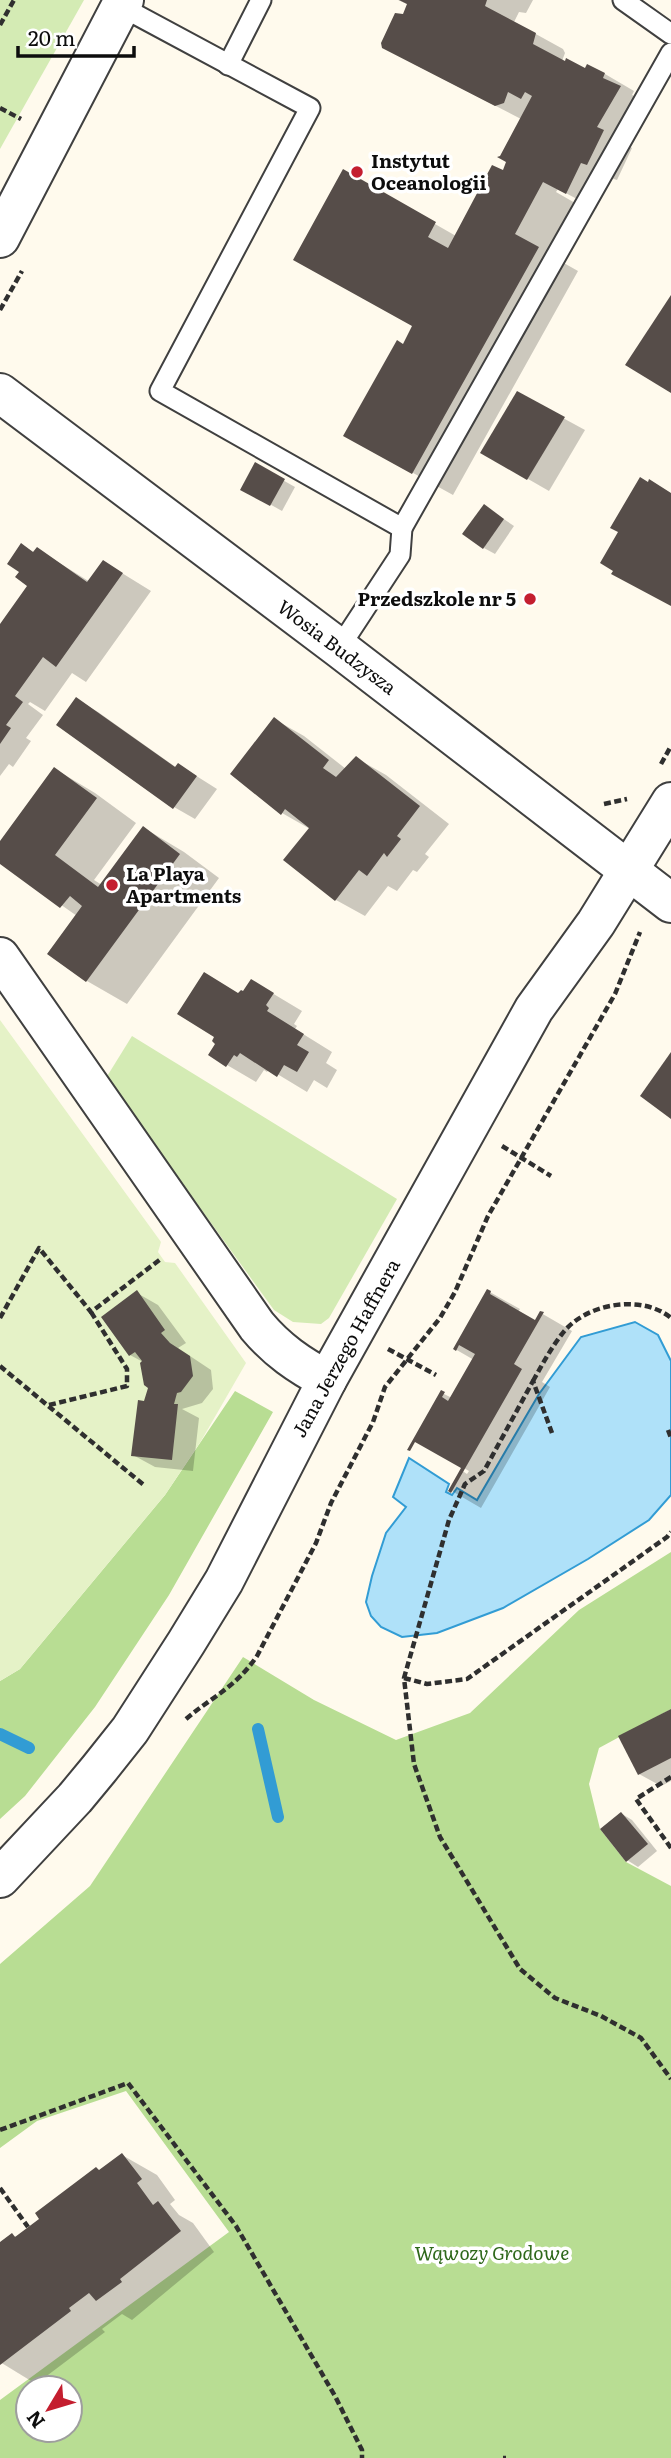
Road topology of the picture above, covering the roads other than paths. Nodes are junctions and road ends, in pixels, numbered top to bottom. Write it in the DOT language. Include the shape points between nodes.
graph roads {
  1 [pos="261,0"];
  2 [pos="623,0"];
  3 [pos="122,3"];
  4 [pos="671,34"];
  5 [pos="671,53"];
  6 [pos="228,65"];
  7 [pos="0,238"];
  8 [pos="0,393"];
  9 [pos="402,528"];
  10 [pos="340,648"];
  11 [pos="671,802"];
  12 [pos="628,871"];
  13 [pos="667,900"];
  14 [pos="0,957"];
  15 [pos="327,1380"];
  16 [pos="0,1878"];
  1 -- 6 [label="lane"];
  2 -- 4 [label="lane"];
  3 -- 6 [label="lane"];
  3 -- 7 [label="street"];
  5 -- 9 [label="lane"];
  6 -- 9 [label="lane" via="310,108 160,391"];
  8 -- 10 [label="street, Wosia Budzysza"];
  9 -- 10 [label="lane" via="400,555"];
  10 -- 12 [label="street, Wosia Budzysza"];
  11 -- 12 [label="street, Jana Jerzego Haffnera"];
  12 -- 13 [label="street, Wosia Budzysza"];
  12 -- 15 [label="street, Jana Jerzego Haffnera" via="534,1009"];
  14 -- 15 [label="street" via="257,1326 284,1354"];
  15 -- 16 [label="street, Jana Jerzego Haffnera" via="223,1581 130,1730 75,1798"];
}
